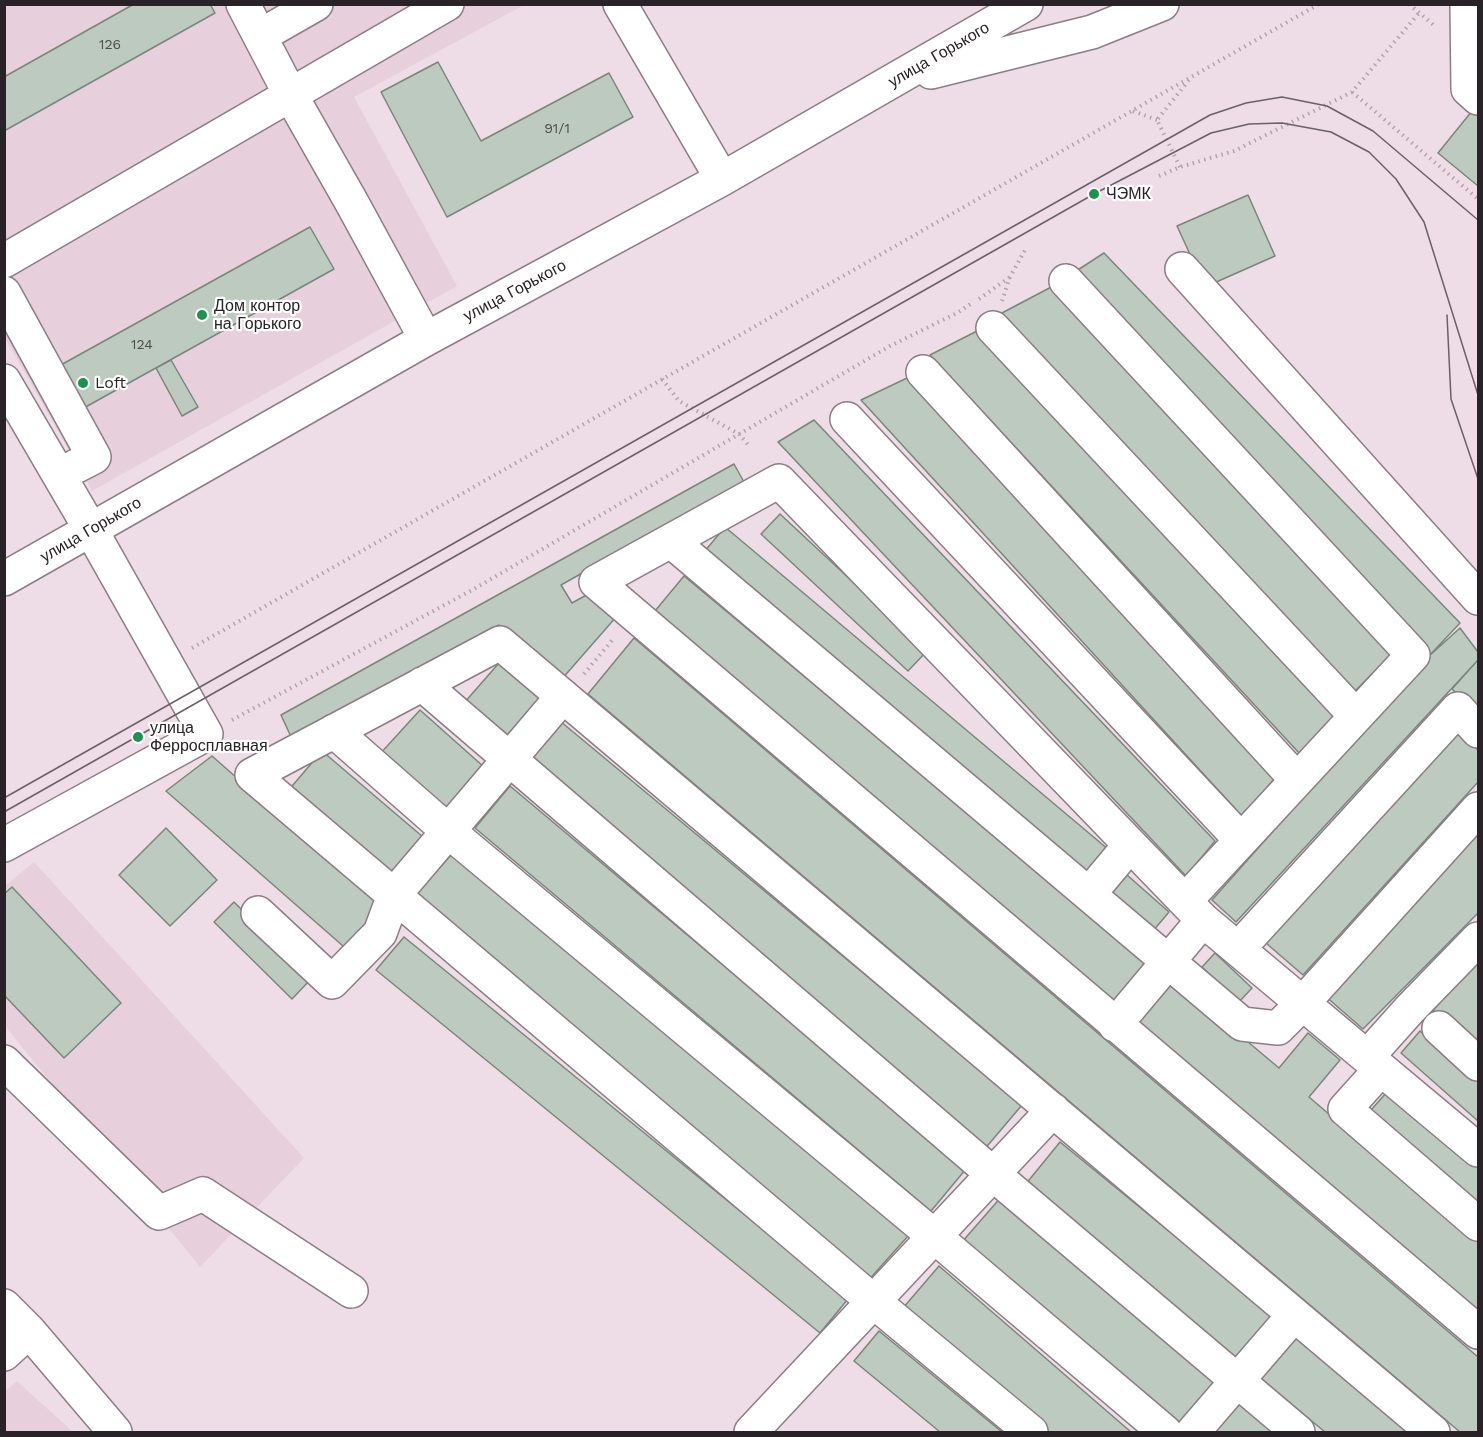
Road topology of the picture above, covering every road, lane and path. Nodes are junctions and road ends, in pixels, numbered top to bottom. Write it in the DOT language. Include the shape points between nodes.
graph roads {
  1 [pos="243,4"];
  2 [pos="316,4"];
  3 [pos="447,4"];
  4 [pos="620,4"];
  5 [pos="1026,4"];
  6 [pos="1162,4"];
  7 [pos="1319,4"];
  8 [pos="1467,4"];
  9 [pos="1419,13"];
  10 [pos="260,36"];
  11 [pos="1190,78"];
  12 [pos="894,82"];
  13 [pos="1352,92"];
  14 [pos="290,94"];
  15 [pos="1479,98"];
  16 [pos="1133,111"];
  17 [pos="1157,120"];
  18 [pos="1180,167"];
  19 [pos="1159,176"];
  20 [pos="722,179"];
  21 [pos="1479,199"];
  22 [pos="1025,250"];
  23 [pos="4,261"];
  24 [pos="1182,269"];
  25 [pos="1010,277"];
  26 [pos="1066,281"];
  27 [pos="4,293"];
  28 [pos="997,317"];
  29 [pos="426,339"];
  30 [pos="923,372"];
  31 [pos="662,379"];
  32 [pos="4,381"];
  33 [pos="847,419"];
  34 [pos="739,434"];
  35 [pos="750,447"];
  36 [pos="59,475"];
  37 [pos="91,530"];
  38 [pos="671,541"];
  39 [pos="4,579"];
  40 [pos="1479,598"];
  41 [pos="634,615"];
  42 [pos="166,663"];
  43 [pos="422,684"];
  44 [pos="563,696"];
  45 [pos="1356,716"];
  46 [pos="334,731"];
  47 [pos="1479,731"];
  48 [pos="206,734"];
  49 [pos="509,759"];
  50 [pos="1297,780"];
  51 [pos="1479,808"];
  52 [pos="448,831"];
  53 [pos="1241,840"];
  54 [pos="1130,845"];
  55 [pos="4,846"];
  56 [pos="1089,894"];
  57 [pos="394,896"];
  58 [pos="1194,911"];
  59 [pos="258,913"];
  60 [pos="1478,940"];
  61 [pos="1238,949"];
  62 [pos="1168,961"];
  63 [pos="1302,1004"];
  64 [pos="1115,1025"];
  65 [pos="1439,1028"];
  66 [pos="4,1062"];
  67 [pos="1374,1063"];
  68 [pos="1479,1064"];
  69 [pos="1053,1110"];
  70 [pos="1479,1150"];
  71 [pos="993,1174"];
  72 [pos="1479,1224"];
  73 [pos="934,1236"];
  74 [pos="351,1291"];
  75 [pos="873,1302"];
  76 [pos="4,1306"];
  77 [pos="1294,1315"];
  78 [pos="29,1330"];
  79 [pos="1479,1332"];
  80 [pos="4,1354"];
  81 [pos="1237,1381"];
  82 [pos="115,1432"];
  83 [pos="750,1432"];
  84 [pos="1031,1432"];
  85 [pos="1165,1432"];
  86 [pos="1194,1432"];
  87 [pos="1298,1432"];
  88 [pos="1433,1432"];
  1 -- 10 [label="street"];
  2 -- 10 [label="street"];
  3 -- 14 [label="street"];
  4 -- 20 [label="street"];
  5 -- 12 [label="street, улица Горького"];
  6 -- 12 [label="street" via="1092,32"];
  7 -- 11 [label="path"];
  8 -- 15 [label="street" via="1468,88"];
  9 -- 13 [label="path"];
  10 -- 14 [label="street"];
  11 -- 16 [label="path"];
  11 -- 17 [label="path"];
  12 -- 20 [label="street, улица Горького"];
  13 -- 18 [label="path" via="1234,151"];
  13 -- 21 [label="path"];
  14 -- 23 [label="street"];
  14 -- 29 [label="street"];
  16 -- 17 [label="path"];
  16 -- 31 [label="path"];
  17 -- 18 [label="path"];
  18 -- 19 [label="path"];
  20 -- 29 [label="street, улица Горького"];
  22 -- 25 [label="path"];
  24 -- 40 [label="street"];
  25 -- 28 [label="path"];
  25 -- 34 [label="path" via="957,313 890,346"];
  26 -- 45 [label="street" via="1413,655"];
  27 -- 36 [label="street" via="94,458"];
  28 -- 45 [label="street"];
  29 -- 37 [label="street, улица Горького"];
  30 -- 50 [label="street"];
  31 -- 34 [label="path" via="679,401"];
  31 -- 42 [label="path"];
  32 -- 36 [label="street"];
  33 -- 53 [label="street"];
  34 -- 35 [label="path"];
  34 -- 48 [label="path" via="474,589"];
  36 -- 37 [label="street"];
  37 -- 39 [label="street, улица Горького"];
  37 -- 42 [label="street"];
  38 -- 41 [label="street" via="596,582"];
  38 -- 54 [label="street" via="779,481"];
  38 -- 56 [label="street"];
  41 -- 44 [label="path"];
  41 -- 64 [label="street"];
  42 -- 48 [label="street"];
  43 -- 44 [label="street" via="500,643"];
  43 -- 46 [label="street"];
  43 -- 49 [label="street"];
  44 -- 49 [label="street"];
  44 -- 69 [label="street"];
  45 -- 50 [label="street"];
  46 -- 52 [label="street"];
  46 -- 57 [label="street" via="252,775"];
  47 -- 61 [label="street" via="1458,709"];
  48 -- 55 [label="street"];
  49 -- 52 [label="street"];
  49 -- 71 [label="street"];
  50 -- 53 [label="street"];
  51 -- 63 [label="street"];
  52 -- 57 [label="street"];
  52 -- 73 [label="street"];
  53 -- 58 [label="street"];
  54 -- 56 [label="street"];
  54 -- 58 [label="street"];
  56 -- 62 [label="street"];
  57 -- 59 [label="street" via="380,933 332,982"];
  57 -- 75 [label="street"];
  58 -- 61 [label="street"];
  58 -- 62 [label="street"];
  60 -- 67 [label="street" via="1410,1009"];
  61 -- 63 [label="street"];
  62 -- 63 [label="street" via="1242,1024 1278,1028"];
  62 -- 64 [label="street"];
  63 -- 67 [label="street"];
  64 -- 79 [label="street"];
  65 -- 68 [label="street"];
  66 -- 74 [label="street" via="159,1213 203,1194"];
  67 -- 70 [label="street"];
  67 -- 72 [label="street" via="1346,1109"];
  69 -- 71 [label="street"];
  69 -- 77 [label="street"];
  71 -- 73 [label="street"];
  71 -- 81 [label="street"];
  73 -- 75 [label="street"];
  73 -- 85 [label="street"];
  75 -- 83 [label="street"];
  75 -- 84 [label="street"];
  76 -- 78 [label="street"];
  77 -- 81 [label="street"];
  77 -- 88 [label="street"];
  78 -- 80 [label="street"];
  78 -- 82 [label="street"];
  81 -- 86 [label="street"];
  81 -- 87 [label="street"];
}
